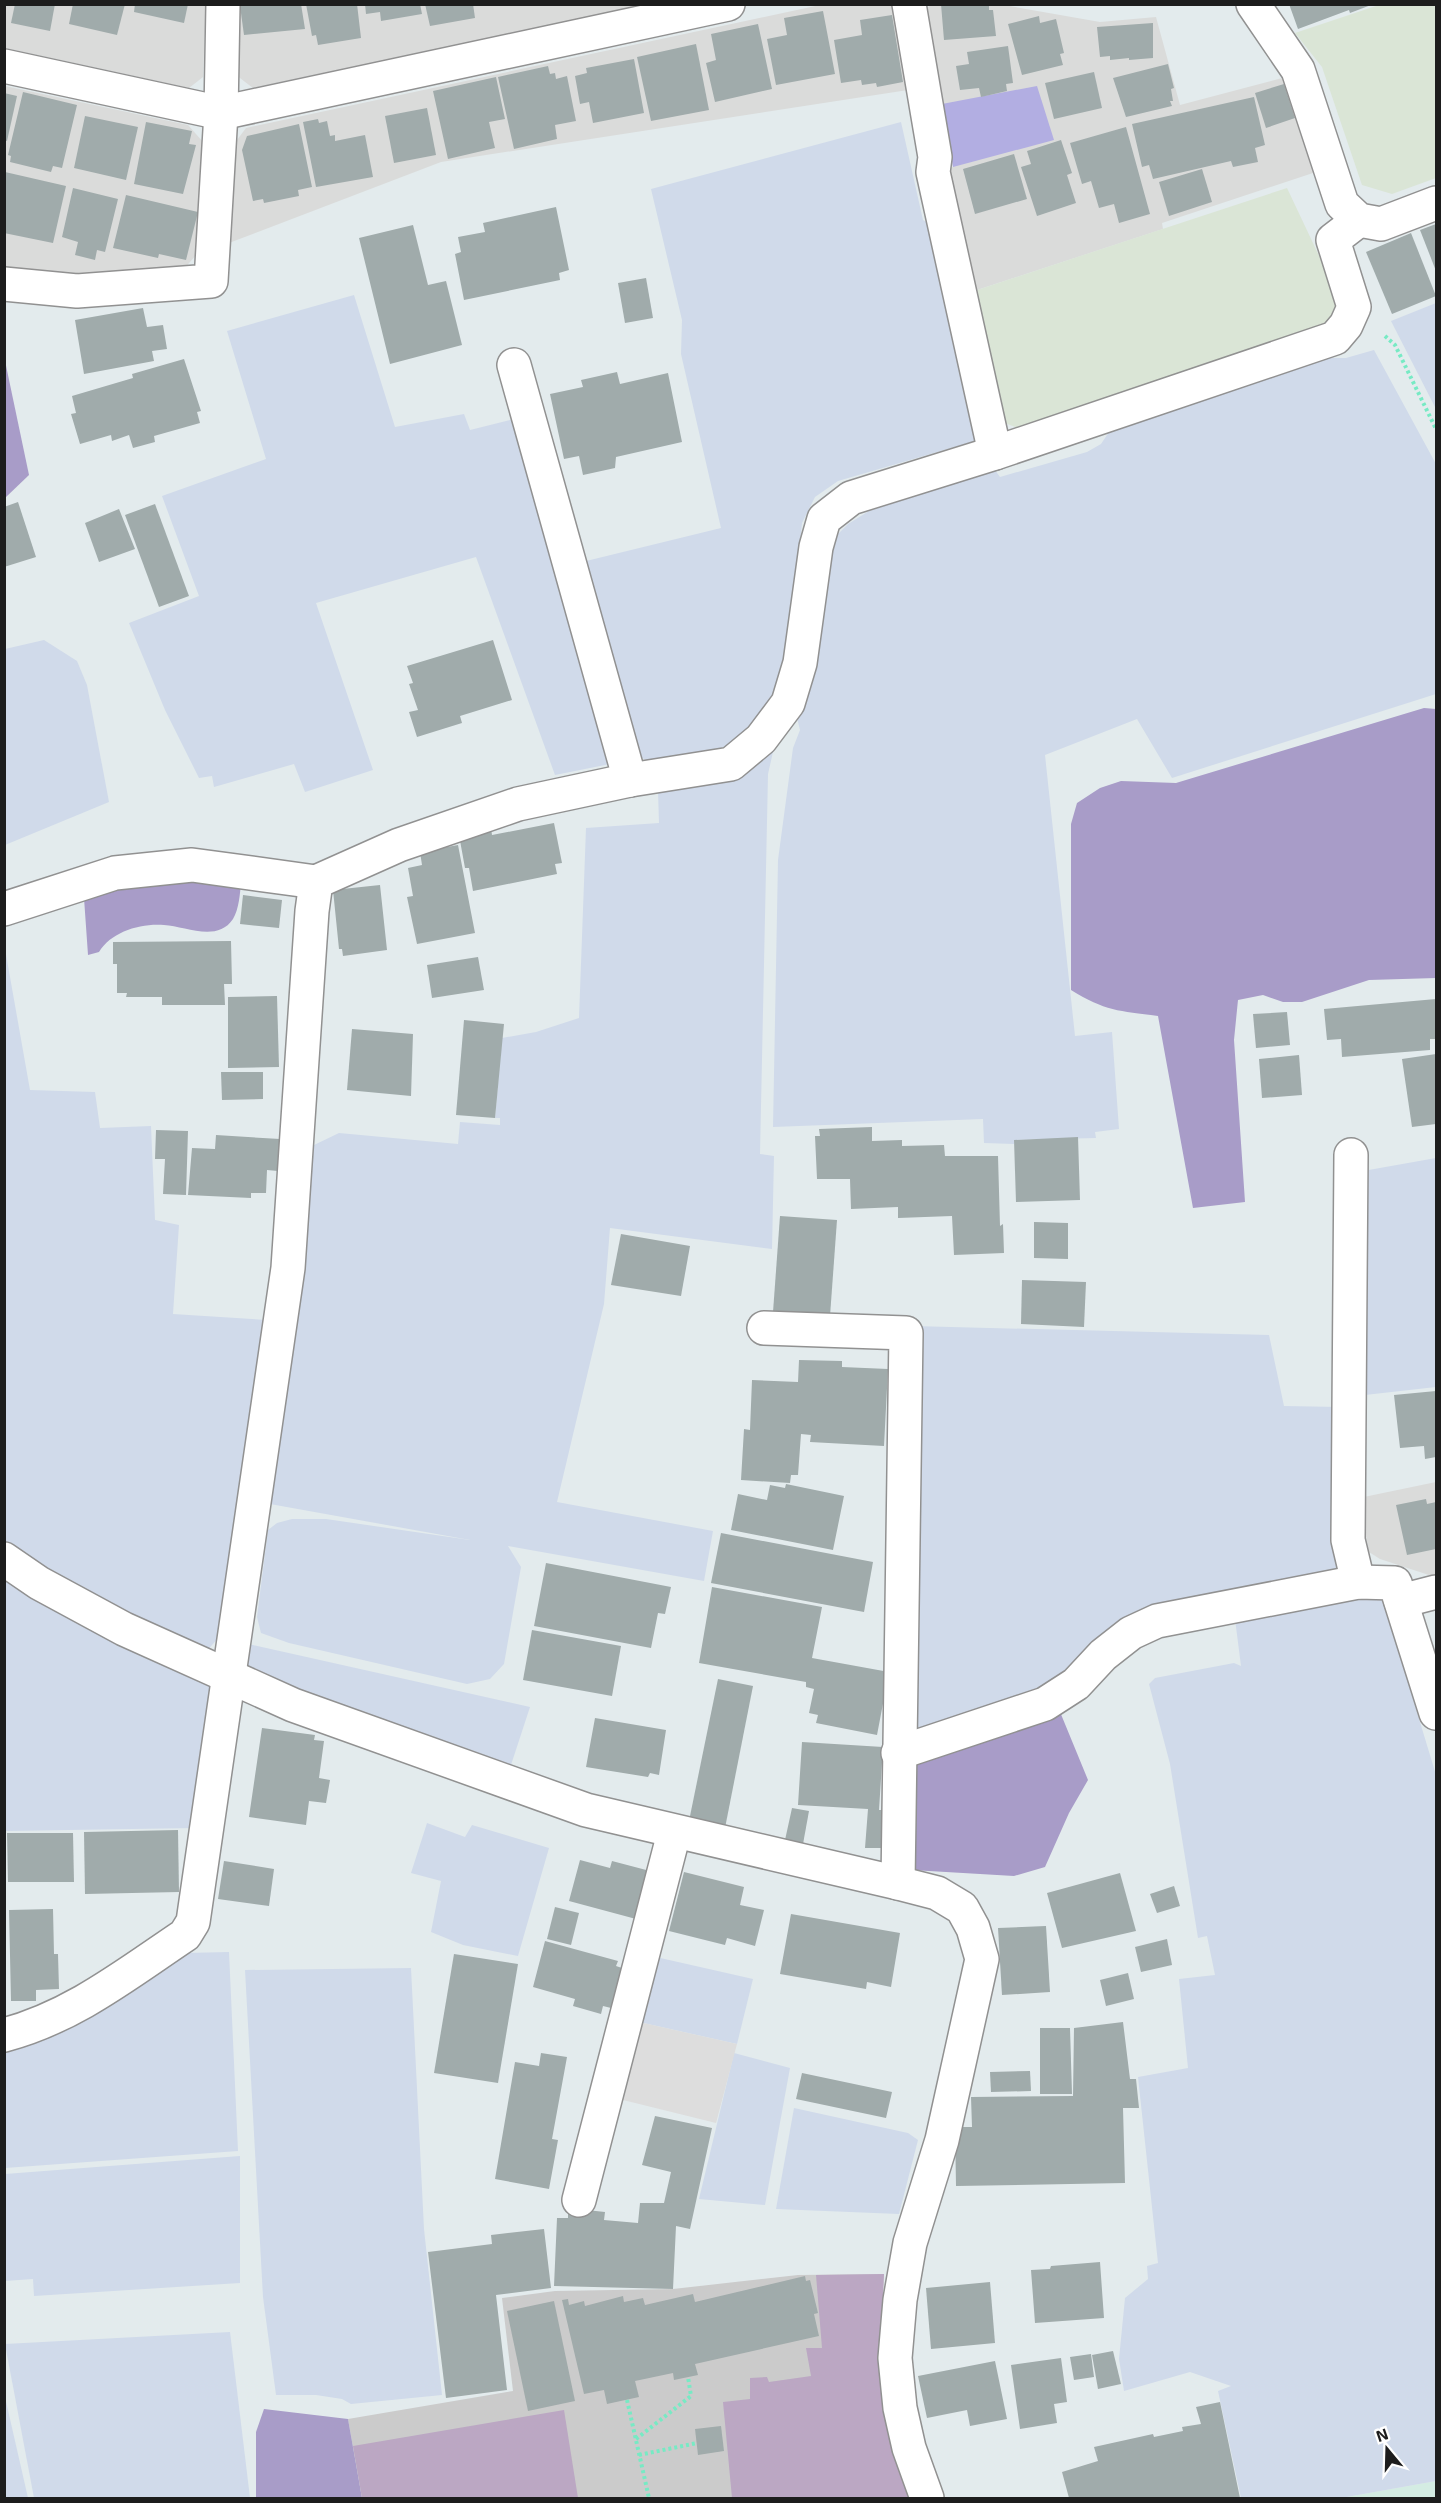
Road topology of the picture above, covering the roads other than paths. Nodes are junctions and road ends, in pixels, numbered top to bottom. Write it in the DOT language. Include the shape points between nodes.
graph roads {
  1 [pos="223,4"];
  2 [pos="728,4"];
  3 [pos="909,4"];
  4 [pos="1253,4"];
  5 [pos="4,66"];
  6 [pos="221,112"];
  7 [pos="1437,203"];
  8 [pos="1359,220"];
  9 [pos="4,284"];
  10 [pos="514,365"];
  11 [pos="995,453"];
  12 [pos="630,780"];
  13 [pos="316,882"];
  14 [pos="4,909"];
  15 [pos="1351,1155"];
  16 [pos="764,1328"];
  17 [pos="4,1558"];
  18 [pos="1358,1582"];
  19 [pos="1437,1592"];
  20 [pos="1401,1601"];
  21 [pos="229,1678"];
  22 [pos="1437,1713"];
  23 [pos="898,1754"];
  24 [pos="674,1833"];
  25 [pos="898,1883"];
  26 [pos="4,2035"];
  27 [pos="579,2200"];
  28 [pos="927,2499"];
  1 -- 6 [label="street"];
  2 -- 6 [label="street"];
  3 -- 11 [label="street" via="934,157 933,172"];
  4 -- 8 [label="street" via="1298,69 1342,204"];
  5 -- 6 [label="street"];
  6 -- 9 [label="street" via="211,281 77,291"];
  7 -- 8 [label="street" via="1381,224"];
  8 -- 11 [label="street" via="1333,240 1354,307 1335,338"];
  10 -- 12 [label="street"];
  11 -- 12 [label="street" via="851,498 824,519 816,547 800,663 788,702 761,739 731,764"];
  12 -- 13 [label="street" via="518,804 399,845"];
  13 -- 14 [label="street" via="192,865 115,873"];
  13 -- 21 [label="street" via="288,1268"];
  15 -- 18 [label="street" via="1348,1540"];
  16 -- 23 [label="street" via="906,1333"];
  17 -- 21 [label="street" via="39,1583 124,1629"];
  18 -- 20 [label="street" via="1395,1583"];
  18 -- 23 [label="street" via="1157,1621 1131,1633 1103,1654 1076,1684 1045,1704"];
  19 -- 20 [label="street"];
  20 -- 22 [label="street"];
  21 -- 24 [label="street" via="293,1705 586,1810"];
  21 -- 26 [label="street" via="193,1923 185,1935 102,1992 35,2027"];
  23 -- 25 [label="street"];
  24 -- 25 [label="street"];
  24 -- 27 [label="street"];
  25 -- 28 [label="street" via="938,1893 962,1908 982,1959 942,2140 910,2243 899,2312 895,2358 900,2408"];
}
